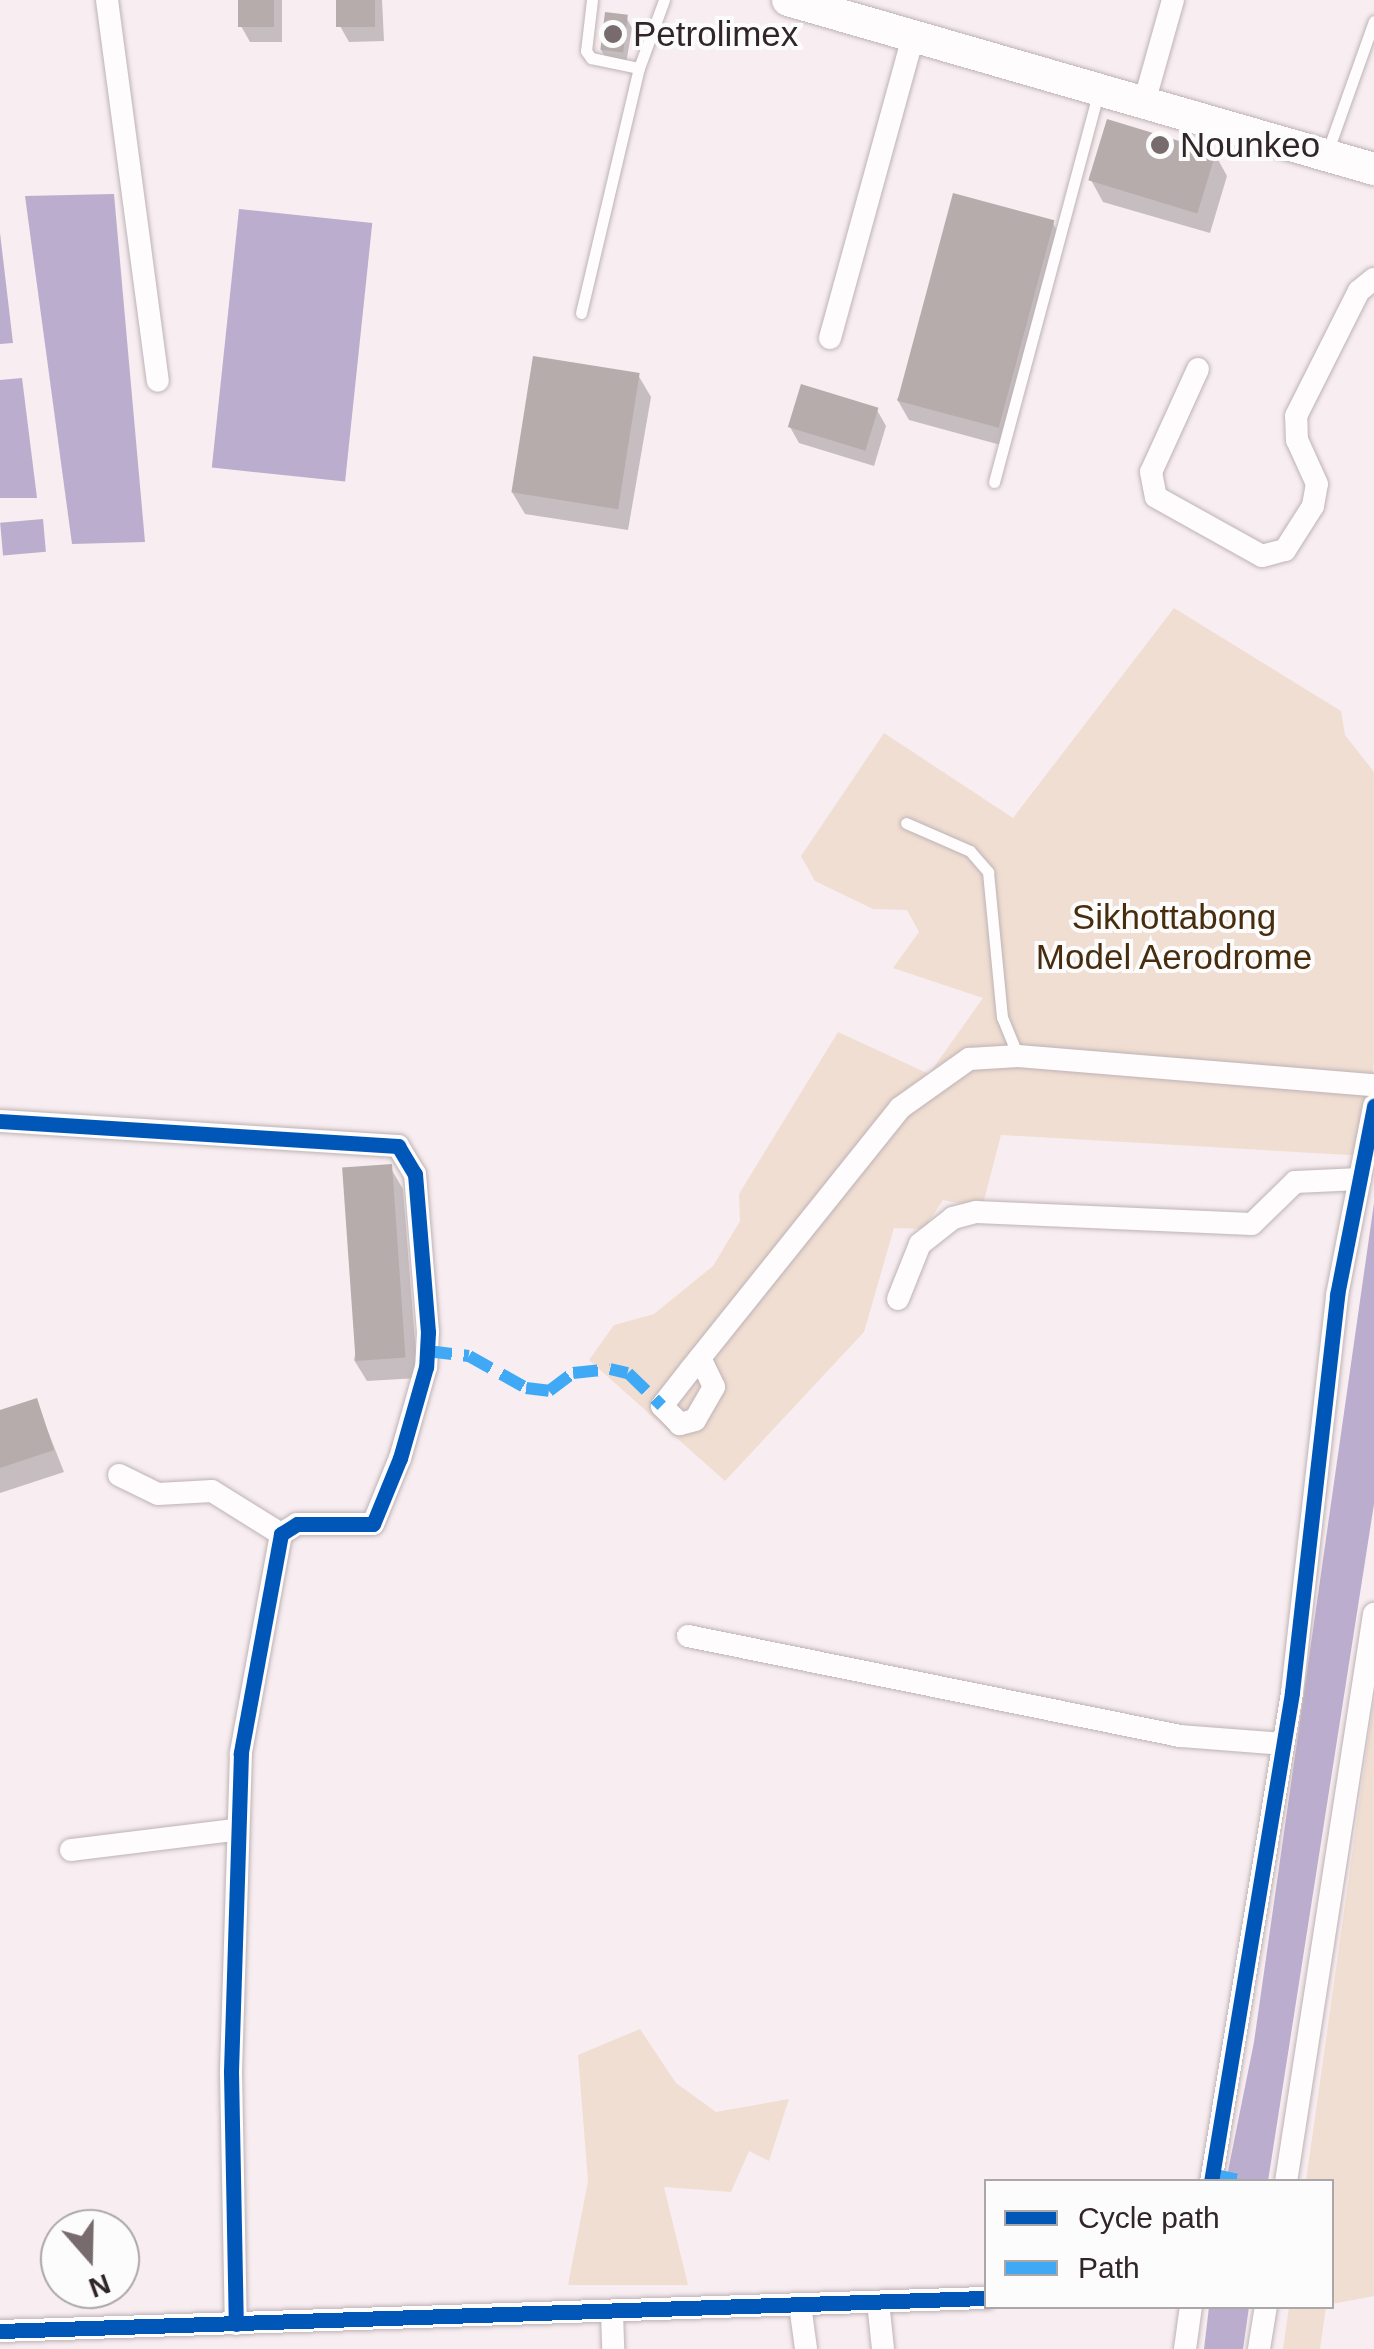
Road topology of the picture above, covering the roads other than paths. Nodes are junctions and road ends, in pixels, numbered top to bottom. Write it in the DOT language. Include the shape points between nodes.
graph roads {
  1 [pos="106,0"];
  2 [pos="592,0"];
  3 [pos="664,0"];
  4 [pos="788,0"];
  5 [pos="1173,0"];
  6 [pos="1374,21"];
  7 [pos="913,36"];
  8 [pos="639,68"];
  9 [pos="1099,90"];
  10 [pos="1144,103"];
  11 [pos="1326,155"];
  12 [pos="1374,169"];
  13 [pos="1374,279"];
  14 [pos="581,313"];
  15 [pos="830,338"];
  16 [pos="1198,369"];
  17 [pos="158,381"];
  18 [pos="994,482"];
  19 [pos="906,823"];
  20 [pos="1018,1056"];
  21 [pos="1374,1086"];
  22 [pos="1374,1106"];
  23 [pos="0,1121"];
  24 [pos="1360,1179"];
  25 [pos="898,1299"];
  26 [pos="700,1358"];
  27 [pos="118,1476"];
  28 [pos="281,1534"];
  29 [pos="1374,1614"];
  30 [pos="688,1636"];
  31 [pos="1284,1744"];
  32 [pos="234,1830"];
  33 [pos="71,1850"];
  34 [pos="1212,2179"];
  35 [pos="1286,2179"];
  36 [pos="984,2298"];
  37 [pos="878,2302"];
  38 [pos="800,2305"];
  39 [pos="1191,2309"];
  40 [pos="1266,2309"];
  41 [pos="612,2313"];
  42 [pos="236,2324"];
  43 [pos="0,2332"];
  44 [pos="614,2349"];
  45 [pos="806,2349"];
  46 [pos="883,2349"];
  47 [pos="1185,2349"];
  48 [pos="1260,2349"];
  1 -- 17 [label="street"];
  2 -- 8 [label="lane" via="585,41 591,58"];
  3 -- 8 [label="lane"];
  4 -- 7 [label="main road"];
  5 -- 10 [label="street"];
  6 -- 11 [label="lane"];
  7 -- 9 [label="main road"];
  7 -- 15 [label="street"];
  8 -- 14 [label="lane"];
  9 -- 10 [label="main road"];
  9 -- 18 [label="lane"];
  10 -- 11 [label="main road"];
  11 -- 12 [label="main road"];
  13 -- 16 [label="street" via="1359,291 1296,416 1296,440 1317,484 1312,506 1285,550 1262,556 1156,497 1152,472"];
  19 -- 20 [label="lane" via="970,851 988,872 1002,1016"];
  20 -- 21 [label="street"];
  20 -- 26 [label="street" via="969,1059 900,1108"];
  22 -- 24 [label="street"];
  23 -- 28 [label="street" via="398,1146 410,1156 428,1332 426,1367 400,1458 373,1524 297,1524"];
  24 -- 25 [label="street" via="1296,1182 1252,1224 976,1212 953,1218 920,1244"];
  24 -- 31 [label="street" via="1337,1295"];
  27 -- 28 [label="street" via="158,1494 212,1491"];
  28 -- 32 [label="street" via="241,1753"];
  29 -- 35 [label="street"];
  30 -- 31 [label="street" via="1180,1736"];
  31 -- 34 [label="street"];
  32 -- 33 [label="street"];
  32 -- 42 [label="street"];
  36 -- 37 [label="street"];
  37 -- 38 [label="street"];
  37 -- 46 [label="street"];
  38 -- 41 [label="street"];
  38 -- 45 [label="street"];
  39 -- 47 [label="street"];
  40 -- 48 [label="street"];
  41 -- 42 [label="street"];
  41 -- 44 [label="street"];
  42 -- 43 [label="street"];
}
